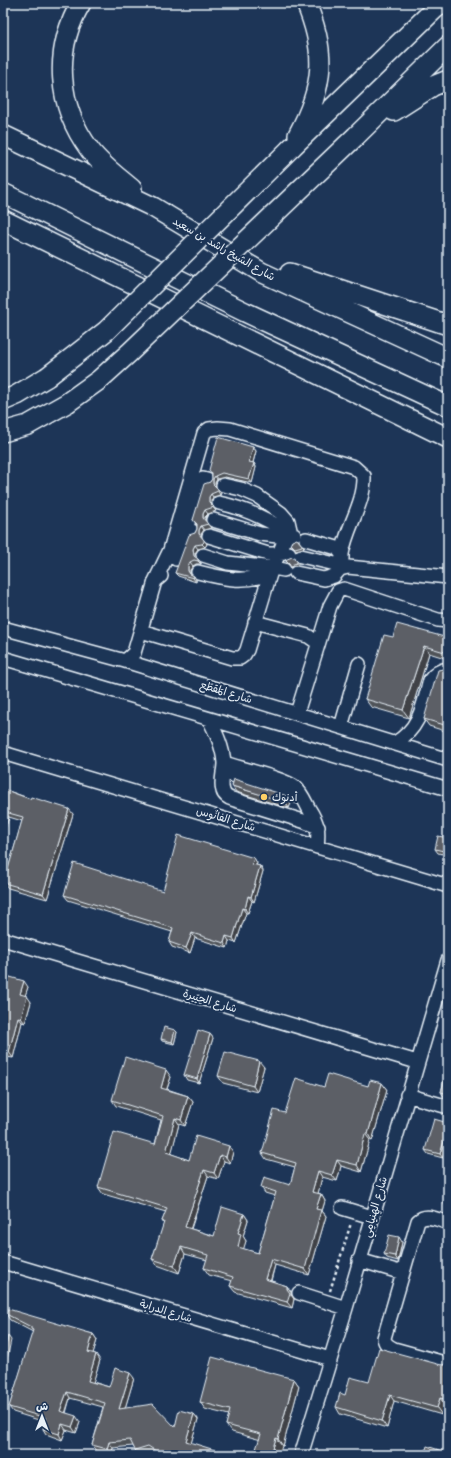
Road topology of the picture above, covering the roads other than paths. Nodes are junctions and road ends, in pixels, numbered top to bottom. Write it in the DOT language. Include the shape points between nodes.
graph roads {
  1 [pos="81,3"];
  2 [pos="306,3"];
  3 [pos="441,3"];
  4 [pos="448,46"];
  5 [pos="448,80"];
  6 [pos="3,135"];
  7 [pos="356,136"];
  8 [pos="291,148"];
  9 [pos="3,193"];
  10 [pos="153,207"];
  11 [pos="3,220"];
  12 [pos="261,272"];
  13 [pos="448,325"];
  14 [pos="448,358"];
  15 [pos="3,401"];
  16 [pos="448,406"];
  17 [pos="3,432"];
  18 [pos="448,438"];
  19 [pos="207,480"];
  20 [pos="223,485"];
  21 [pos="218,503"];
  22 [pos="213,520"];
  23 [pos="209,536"];
  24 [pos="294,536"];
  25 [pos="290,554"];
  26 [pos="342,554"];
  27 [pos="203,555"];
  28 [pos="348,567"];
  29 [pos="281,571"];
  30 [pos="198,572"];
  31 [pos="448,577"];
  32 [pos="155,581"];
  33 [pos="448,621"];
  34 [pos="255,622"];
  35 [pos="3,628"];
  36 [pos="141,631"];
  37 [pos="318,643"];
  38 [pos="3,658"];
  39 [pos="125,662"];
  40 [pos="359,664"];
  41 [pos="448,669"];
  42 [pos="297,713"];
  43 [pos="210,719"];
  44 [pos="341,727"];
  45 [pos="395,743"];
  46 [pos="3,753"];
  47 [pos="448,760"];
  48 [pos="224,768"];
  49 [pos="448,789"];
  50 [pos="318,827"];
  51 [pos="317,847"];
  52 [pos="448,886"];
  53 [pos="3,939"];
  54 [pos="448,960"];
  55 [pos="417,1062"];
  56 [pos="408,1095"];
  57 [pos="448,1107"];
  58 [pos="348,1210"];
  59 [pos="372,1217"];
  60 [pos="448,1223"];
  61 [pos="360,1260"];
  62 [pos="3,1262"];
  63 [pos="403,1273"];
  64 [pos="299,1292"];
  65 [pos="346,1308"];
  66 [pos="330,1360"];
  67 [pos="448,1364"];
  68 [pos="302,1455"];
  1 -- 10 [label="highway" via="64,47 63,91 69,112 90,150"];
  2 -- 8 [label="highway" via="315,24 320,48 320,73 306,121"];
  3 -- 8 [label="highway"];
  4 -- 7 [label="highway"];
  5 -- 7 [label="highway" via="433,86"];
  6 -- 10 [label="highway, شارع الشيخ راشد بن سعيد"];
  7 -- 17 [label="highway, bridge" via="99,380 67,403 28,425"];
  8 -- 15 [label="highway, bridge" via="106,331 47,377"];
  9 -- 16 [label="highway" via="245,312"];
  10 -- 12 [label="highway, شارع الشيخ راشد بن سعيد"];
  11 -- 18 [label="highway"];
  12 -- 13 [label="highway" via="280,271 291,274"];
  12 -- 14 [label="highway, شارع الشيخ راشد بن سعيد"];
  19 -- 32 [label="street" via="200,481 194,514 177,566"];
  20 -- 24 [label="street" via="257,496 281,513 288,521"];
  21 -- 24 [label="street" via="238,507 281,527"];
  22 -- 24 [label="street" via="260,534"];
  23 -- 25 [label="street" via="268,554"];
  24 -- 25 [label="street"];
  24 -- 26 [label="street" via="337,548"];
  25 -- 28 [label="street"];
  25 -- 29 [label="street"];
  26 -- 28 [label="street"];
  26 -- 32 [label="street" via="362,493 364,476 354,467 245,433 209,428 204,433 170,550"];
  27 -- 29 [label="street" via="228,563"];
  28 -- 29 [label="street" via="324,579"];
  28 -- 31 [label="street"];
  29 -- 30 [label="street" via="256,579 230,580"];
  29 -- 34 [label="street"];
  32 -- 36 [label="street"];
  33 -- 37 [label="street" via="344,589 338,591 330,606"];
  34 -- 36 [label="street" via="247,650 240,658 232,658"];
  34 -- 37 [label="street" via="308,636"];
  35 -- 39 [label="street, شارع المَقطَع"];
  36 -- 39 [label="street" via="134,653"];
  37 -- 42 [label="street"];
  38 -- 43 [label="street"];
  39 -- 42 [label="street, شارع المَقطَع"];
  40 -- 44 [label="street"];
  41 -- 45 [label="street" via="437,672 430,680 428,710"];
  42 -- 44 [label="street, شارع المَقطَع"];
  43 -- 48 [label="street" via="220,742"];
  43 -- 49 [label="street"];
  44 -- 45 [label="street, شارع المَقطَع"];
  45 -- 47 [label="street, شارع المَقطَع"];
  46 -- 51 [label="street, شارع الفانُوس"];
  48 -- 50 [label="street" via="287,783 297,789"];
  48 -- 50 [label="street" via="223,792 228,798"];
  50 -- 51 [label="street"];
  51 -- 52 [label="street, شارع الفانُوس"];
  53 -- 55 [label="street, شارع الحِيَيرة"];
  54 -- 55 [label="street, شارع الهِنيامِي"];
  55 -- 56 [label="street, شارع الهِنيامِي"];
  56 -- 57 [label="street"];
  56 -- 59 [label="street, شارع الهِنيامِي"];
  58 -- 59 [label="street"];
  59 -- 61 [label="street, شارع الهِنيامِي"];
  60 -- 63 [label="street" via="432,1218 421,1218 416,1226"];
  61 -- 63 [label="street"];
  61 -- 65 [label="street, شارع الهِنيامِي"];
  62 -- 66 [label="street, شارع الدرابة"];
  63 -- 67 [label="street" via="385,1333 385,1343 388,1347"];
  64 -- 65 [label="street"];
  65 -- 66 [label="street, شارع الهِنيامِي"];
  66 -- 68 [label="street, شارع الهِنيامِي"];
}
